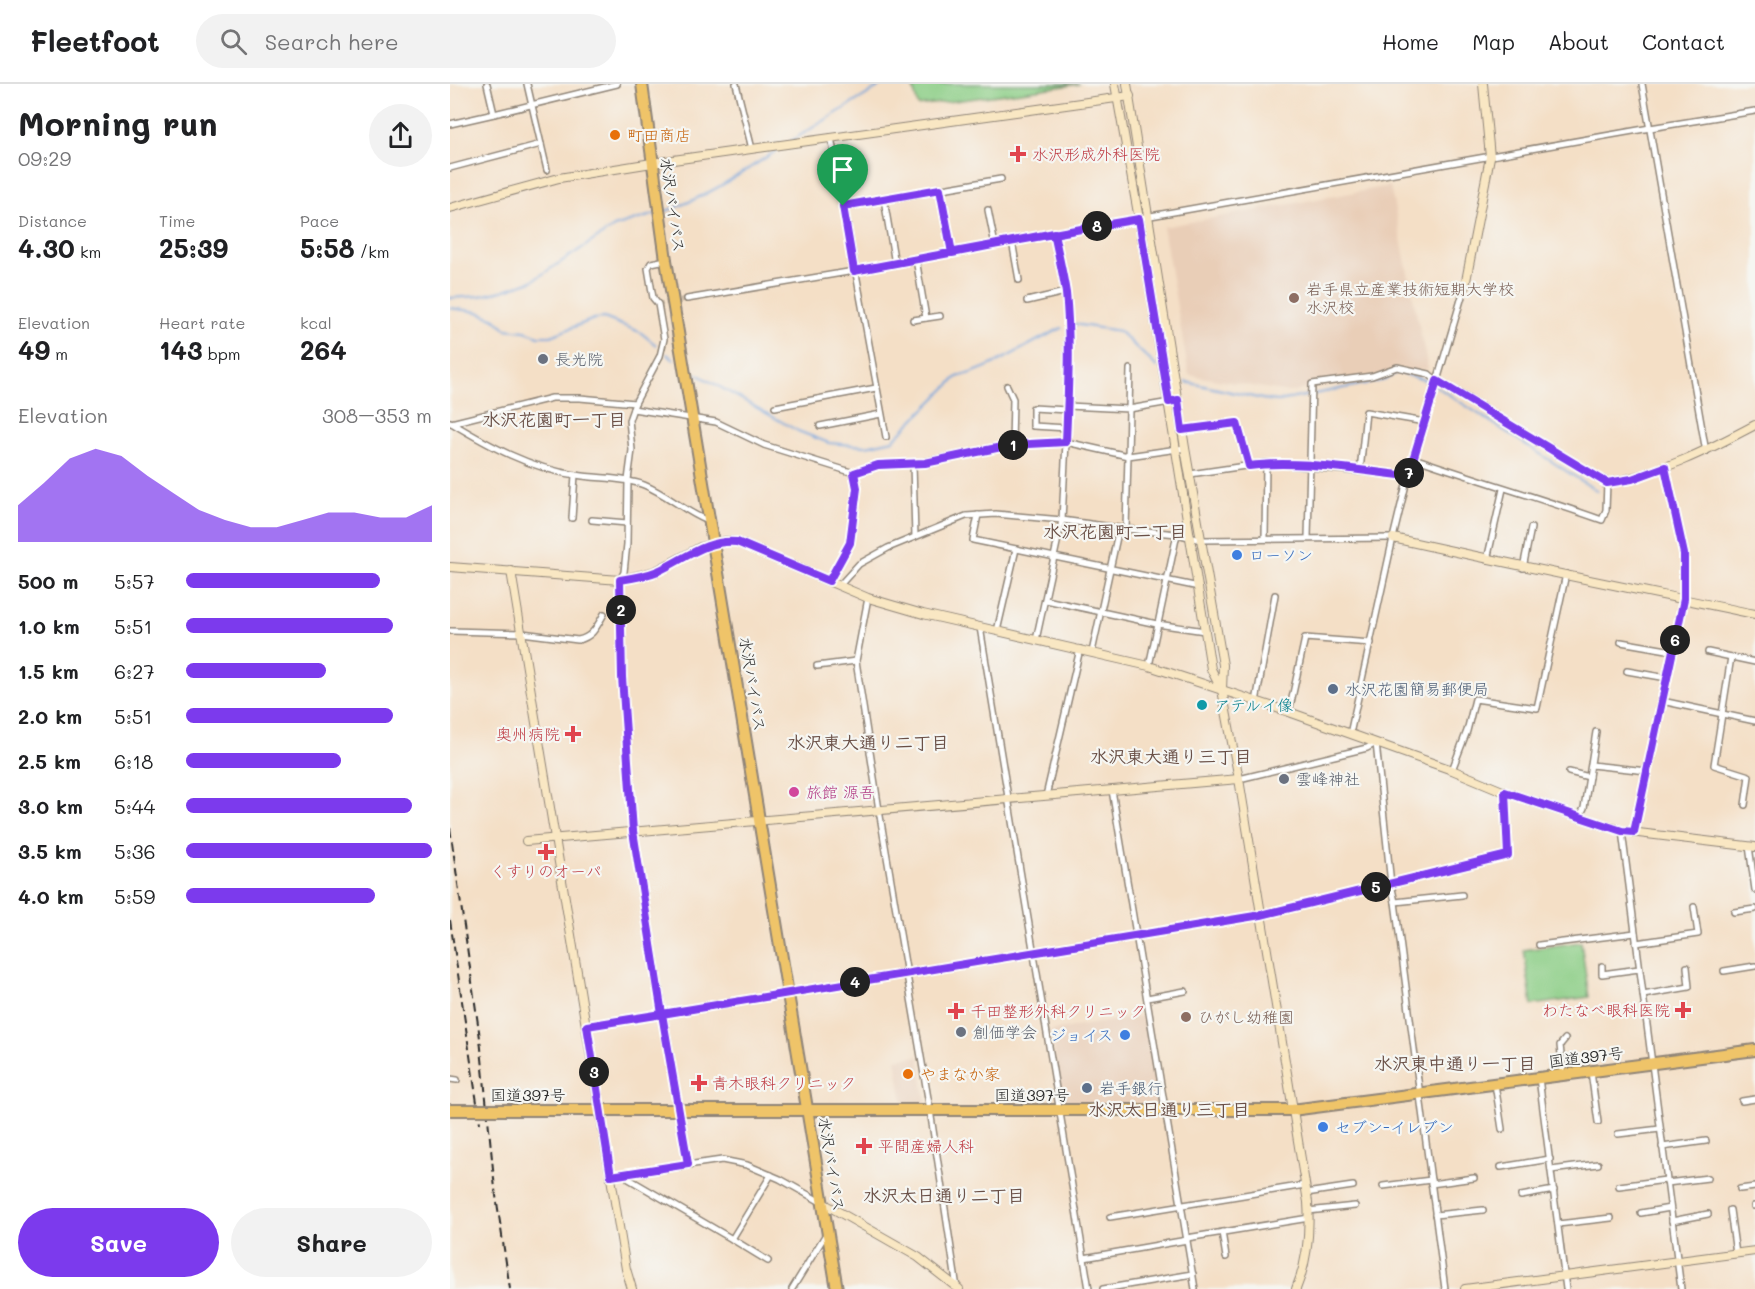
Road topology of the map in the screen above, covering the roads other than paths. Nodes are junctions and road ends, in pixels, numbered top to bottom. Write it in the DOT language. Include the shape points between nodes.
graph roads {
  1 [pos="487,84"];
  2 [pos="527,84"];
  3 [pos="617,84"];
  4 [pos="642,84"];
  5 [pos="736,84"];
  6 [pos="1115,84"];
  7 [pos="1127,84"];
  8 [pos="1483,84"];
  9 [pos="1642,84"];
  10 [pos="1130,96"];
  11 [pos="1118,98"];
  12 [pos="531,104"];
  13 [pos="1755,111"];
  14 [pos="494,114"];
  15 [pos="450,124"];
  16 [pos="1650,128"];
  17 [pos="831,137"];
  18 [pos="541,144"];
  19 [pos="752,149"];
  20 [pos="1490,157"];
  21 [pos="652,163"];
  22 [pos="450,168"];
  23 [pos="547,170"];
  24 [pos="1001,179"];
  25 [pos="940,189"];
  26 [pos="884,199"];
  27 [pos="843,206"];
  28 [pos="450,208"];
  29 [pos="988,210"];
  30 [pos="1148,217"];
  31 [pos="1139,219"];
  32 [pos="1054,233"];
  33 [pos="1012,241"];
  34 [pos="995,244"];
  35 [pos="952,253"];
  36 [pos="916,259"];
  37 [pos="666,260"];
  38 [pos="895,264"];
  39 [pos="854,271"];
  40 [pos="1020,280"];
  41 [pos="1465,286"];
  42 [pos="1065,292"];
  43 [pos="687,299"];
  44 [pos="1027,301"];
  45 [pos="940,316"];
  46 [pos="926,318"];
  47 [pos="913,320"];
  48 [pos="1130,369"];
  49 [pos="1437,381"];
  50 [pos="1007,386"];
  51 [pos="876,388"];
  52 [pos="1173,401"];
  53 [pos="634,406"];
  54 [pos="775,407"];
  55 [pos="1067,408"];
  56 [pos="1129,409"];
  57 [pos="881,414"];
  58 [pos="694,419"];
  59 [pos="451,422"];
  60 [pos="1425,422"];
  61 [pos="1755,425"];
  62 [pos="820,426"];
  63 [pos="1067,428"];
  64 [pos="1182,430"];
  65 [pos="885,437"];
  66 [pos="1066,442"];
  67 [pos="1011,445"];
  68 [pos="1181,448"];
  69 [pos="1706,452"];
  70 [pos="1128,456"];
  71 [pos="1414,458"];
  72 [pos="1266,463"];
  73 [pos="913,464"];
  74 [pos="1249,466"];
  75 [pos="1310,466"];
  76 [pos="1665,467"];
  77 [pos="1360,471"];
  78 [pos="854,473"];
  79 [pos="1190,474"];
  80 [pos="575,475"];
  81 [pos="1408,476"];
  82 [pos="628,480"];
  83 [pos="1607,483"];
  84 [pos="1503,489"];
  85 [pos="978,515"];
  86 [pos="572,518"];
  87 [pos="592,520"];
  88 [pos="1062,520"];
  89 [pos="627,523"];
  90 [pos="711,523"];
  91 [pos="1531,528"];
  92 [pos="1122,529"];
  93 [pos="1177,534"];
  94 [pos="915,537"];
  95 [pos="1191,537"];
  96 [pos="1265,538"];
  97 [pos="1308,538"];
  98 [pos="1393,538"];
  99 [pos="1201,540"];
  100 [pos="714,544"];
  101 [pos="1016,549"];
  102 [pos="1054,556"];
  103 [pos="1487,560"];
  104 [pos="450,567"];
  105 [pos="1523,568"];
  106 [pos="1111,569"];
  107 [pos="512,571"];
  108 [pos="1566,574"];
  109 [pos="620,580"];
  110 [pos="1167,580"];
  111 [pos="829,581"];
  112 [pos="839,586"];
  113 [pos="1198,587"];
  114 [pos="1275,595"];
  115 [pos="868,598"];
  116 [pos="1684,599"];
  117 [pos="1046,600"];
  118 [pos="1101,612"];
  119 [pos="604,614"];
  120 [pos="1755,614"];
  121 [pos="1157,624"];
  122 [pos="980,627"];
  123 [pos="450,631"];
  124 [pos="997,631"];
  125 [pos="1205,631"];
  126 [pos="522,633"];
  127 [pos="1036,640"];
  128 [pos="1621,642"];
  129 [pos="1371,643"];
  130 [pos="1080,649"];
  131 [pos="1673,651"];
  132 [pos="1092,652"];
  133 [pos="1708,652"];
  134 [pos="1731,657"];
  135 [pos="856,661"];
  136 [pos="1755,662"];
  137 [pos="817,666"];
  138 [pos="1149,666"];
  139 [pos="1627,671"];
  140 [pos="1667,678"];
  141 [pos="1222,690"];
  142 [pos="1662,701"];
  143 [pos="1256,702"];
  144 [pos="1289,712"];
  145 [pos="1721,714"];
  146 [pos="1755,721"];
  147 [pos="1596,732"];
  148 [pos="1350,734"];
  149 [pos="1376,743"];
  150 [pos="1591,765"];
  151 [pos="1452,770"];
  152 [pos="1647,771"];
  153 [pos="1569,772"];
  154 [pos="1589,777"];
  155 [pos="1239,779"];
  156 [pos="1112,790"];
  157 [pos="1505,792"];
  158 [pos="1046,796"];
  159 [pos="1008,799"];
  160 [pos="1745,805"];
  161 [pos="879,810"];
  162 [pos="1580,816"];
  163 [pos="760,820"];
  164 [pos="633,831"];
  165 [pos="1622,831"];
  166 [pos="1634,832"];
  167 [pos="555,838"];
  168 [pos="526,841"];
  169 [pos="1752,846"];
  170 [pos="1391,884"];
  171 [pos="1755,890"];
  172 [pos="1462,895"];
  173 [pos="1395,902"];
  174 [pos="1694,907"];
  175 [pos="1755,909"];
  176 [pos="1734,912"];
  177 [pos="1261,915"];
  178 [pos="1635,933"];
  179 [pos="1135,935"];
  180 [pos="1636,943"];
  181 [pos="1539,945"];
  182 [pos="1033,952"];
  183 [pos="1602,966"];
  184 [pos="1755,966"];
  185 [pos="1687,968"];
  186 [pos="1640,969"];
  187 [pos="1724,971"];
  188 [pos="906,973"];
  189 [pos="1185,991"];
  190 [pos="788,993"];
  191 [pos="1643,995"];
  192 [pos="1147,998"];
  193 [pos="662,1014"];
  194 [pos="587,1026"];
  195 [pos="1565,1039"];
  196 [pos="1755,1050"];
  197 [pos="1651,1064"];
  198 [pos="1591,1072"];
  199 [pos="1563,1075"];
  200 [pos="1539,1078"];
  201 [pos="450,1079"];
  202 [pos="457,1080"];
  203 [pos="1495,1084"];
  204 [pos="1420,1094"];
  205 [pos="1755,1099"];
  206 [pos="1742,1101"];
  207 [pos="807,1109"];
  208 [pos="450,1110"];
  209 [pos="679,1110"];
  210 [pos="930,1110"];
  211 [pos="1060,1110"];
  212 [pos="1166,1110"];
  213 [pos="1292,1110"];
  214 [pos="1598,1122"];
  215 [pos="1502,1129"];
  216 [pos="1660,1129"];
  217 [pos="1618,1134"];
  218 [pos="1706,1141"];
  219 [pos="1662,1147"];
  220 [pos="1550,1159"];
  221 [pos="688,1164"];
  222 [pos="1598,1164"];
  223 [pos="1501,1167"];
  224 [pos="1551,1170"];
  225 [pos="627,1174"];
  226 [pos="771,1175"];
  227 [pos="611,1176"];
  228 [pos="1474,1178"];
  229 [pos="1708,1178"];
  230 [pos="1431,1182"];
  231 [pos="1667,1182"];
  232 [pos="1353,1186"];
  233 [pos="1383,1186"];
  234 [pos="1619,1186"];
  235 [pos="1755,1187"];
  236 [pos="1306,1189"];
  237 [pos="1740,1189"];
  238 [pos="1554,1190"];
  239 [pos="1521,1196"];
  240 [pos="823,1203"];
  241 [pos="1182,1206"];
  242 [pos="1355,1206"];
  243 [pos="1670,1208"];
  244 [pos="1483,1210"];
  245 [pos="1730,1210"];
  246 [pos="1641,1213"];
  247 [pos="1309,1214"];
  248 [pos="1708,1214"];
  249 [pos="1435,1215"];
  250 [pos="1110,1217"];
  251 [pos="1611,1218"];
  252 [pos="1672,1221"];
  253 [pos="1558,1224"];
  254 [pos="1222,1232"];
  255 [pos="827,1233"];
  256 [pos="732,1239"];
  257 [pos="1187,1239"];
  258 [pos="1755,1251"];
  259 [pos="1736,1254"];
  260 [pos="1226,1257"];
  261 [pos="1084,1258"];
  262 [pos="768,1261"];
  263 [pos="1677,1261"];
  264 [pos="1193,1274"];
  265 [pos="1565,1276"];
  266 [pos="958,1288"];
  267 [pos="632,1289"];
  268 [pos="792,1289"];
  269 [pos="837,1289"];
  270 [pos="1089,1289"];
  271 [pos="1103,1289"];
  272 [pos="1195,1289"];
  273 [pos="1296,1289"];
  274 [pos="1445,1289"];
  275 [pos="1465,1289"];
  276 [pos="1566,1289"];
  277 [pos="1681,1289"];
  1 -- 14 [label="street"];
  2 -- 12 [label="street"];
  3 -- 12 [label="street"];
  4 -- 21 [label="highway, 水沢バイパス"];
  5 -- 19 [label="street"];
  6 -- 11 [label="street"];
  7 -- 10 [label="street"];
  8 -- 20 [label="street"];
  9 -- 16 [label="street"];
  10 -- 11 [label="street"];
  10 -- 30 [label="street"];
  11 -- 17 [label="street"];
  11 -- 31 [label="street"];
  12 -- 14 [label="street"];
  12 -- 18 [label="street"];
  13 -- 16 [label="street"];
  14 -- 15 [label="street"];
  16 -- 20 [label="street"];
  16 -- 69 [label="street"];
  17 -- 19 [label="street"];
  17 -- 27 [label="street"];
  18 -- 22 [label="street"];
  18 -- 23 [label="street"];
  19 -- 21 [label="street"];
  20 -- 30 [label="street"];
  20 -- 41 [label="street"];
  21 -- 28 [label="street" via="573,176"];
  21 -- 37 [label="highway, 水沢バイパス"];
  24 -- 25 [label="street"];
  25 -- 26 [label="street"];
  25 -- 35 [label="street"];
  26 -- 27 [label="street"];
  26 -- 38 [label="street"];
  27 -- 39 [label="street"];
  29 -- 34 [label="street"];
  30 -- 31 [label="street"];
  30 -- 52 [label="street"];
  31 -- 32 [label="street"];
  31 -- 52 [label="street"];
  32 -- 33 [label="street"];
  32 -- 42 [label="street"];
  33 -- 34 [label="street"];
  33 -- 40 [label="street"];
  34 -- 35 [label="street"];
  35 -- 36 [label="street"];
  36 -- 38 [label="street"];
  36 -- 46 [label="street"];
  37 -- 53 [label="street" via="651,263 648,268 664,339 660,356"];
  37 -- 58 [label="highway, 水沢バイパス"];
  38 -- 39 [label="street"];
  39 -- 43 [label="street"];
  39 -- 51 [label="street"];
  41 -- 49 [label="street"];
  42 -- 44 [label="street"];
  42 -- 55 [label="street"];
  45 -- 46 [label="street"];
  46 -- 47 [label="street"];
  48 -- 56 [label="street"];
  49 -- 60 [label="street"];
  49 -- 75 [label="street" via="1429,374 1397,367 1372,376 1312,384"];
  49 -- 83 [label="street"];
  50 -- 67 [label="street" via="1013,399"];
  51 -- 54 [label="street"];
  51 -- 57 [label="street"];
  52 -- 56 [label="street"];
  52 -- 64 [label="street"];
  52 -- 68 [label="street"];
  53 -- 58 [label="street"];
  53 -- 59 [label="street" via="552,398"];
  53 -- 82 [label="street" via="629,420 632,450"];
  55 -- 56 [label="street"];
  55 -- 63 [label="street"];
  55 -- 63 [label="street" via="1033,408 1033,426"];
  56 -- 70 [label="street"];
  57 -- 62 [label="street"];
  57 -- 65 [label="street"];
  58 -- 78 [label="street" via="716,422 764,445"];
  58 -- 90 [label="highway, 水沢バイパス"];
  59 -- 80 [label="street" via="525,461"];
  60 -- 71 [label="street"];
  60 -- 77 [label="street" via="1366,412"];
  61 -- 69 [label="street"];
  63 -- 66 [label="street"];
  64 -- 68 [label="street"];
  64 -- 74 [label="street" via="1237,423"];
  66 -- 67 [label="street"];
  66 -- 70 [label="street"];
  66 -- 88 [label="street"];
  67 -- 73 [label="street"];
  68 -- 70 [label="street"];
  68 -- 79 [label="street"];
  68 -- 95 [label="street"];
  69 -- 76 [label="street"];
  70 -- 92 [label="street"];
  71 -- 81 [label="street"];
  71 -- 84 [label="street"];
  72 -- 74 [label="street"];
  72 -- 75 [label="street"];
  72 -- 96 [label="street"];
  73 -- 78 [label="street" via="878,465"];
  73 -- 94 [label="street"];
  74 -- 79 [label="street"];
  75 -- 77 [label="street"];
  75 -- 97 [label="street"];
  76 -- 83 [label="street"];
  76 -- 116 [label="street" via="1684,554"];
  77 -- 81 [label="street"];
  78 -- 111 [label="street" via="857,488 850,543"];
  79 -- 99 [label="street"];
  80 -- 82 [label="street"];
  80 -- 86 [label="street"];
  81 -- 98 [label="street"];
  82 -- 89 [label="street"];
  82 -- 90 [label="street"];
  83 -- 84 [label="street" via="1602,520"];
  84 -- 103 [label="street"];
  85 -- 88 [label="street"];
  85 -- 94 [label="street" via="966,516"];
  85 -- 101 [label="street" via="973,540"];
  87 -- 89 [label="street"];
  88 -- 92 [label="street"];
  88 -- 102 [label="street"];
  89 -- 109 [label="street"];
  90 -- 100 [label="highway, 水沢バイパス"];
  91 -- 105 [label="street"];
  92 -- 93 [label="street"];
  92 -- 106 [label="street"];
  93 -- 95 [label="street"];
  93 -- 110 [label="street"];
  94 -- 112 [label="street" via="859,564"];
  95 -- 99 [label="street"];
  95 -- 113 [label="street"];
  96 -- 97 [label="street"];
  96 -- 99 [label="street"];
  97 -- 98 [label="street"];
  98 -- 103 [label="street"];
  98 -- 129 [label="street"];
  99 -- 141 [label="street" via="1223,665"];
  100 -- 109 [label="street" via="656,571"];
  100 -- 111 [label="street" via="737,542"];
  100 -- 163 [label="highway, 水沢バイパス"];
  101 -- 102 [label="street"];
  101 -- 124 [label="street"];
  102 -- 106 [label="street"];
  102 -- 117 [label="street"];
  103 -- 105 [label="street"];
  104 -- 107 [label="street"];
  105 -- 108 [label="street"];
  106 -- 110 [label="street"];
  106 -- 118 [label="street"];
  107 -- 109 [label="street"];
  107 -- 126 [label="street"];
  108 -- 116 [label="street"];
  108 -- 151 [label="street" via="1537,708 1475,699"];
  109 -- 164 [label="street" via="622,677"];
  110 -- 113 [label="street"];
  110 -- 121 [label="street"];
  111 -- 112 [label="street"];
  112 -- 115 [label="street"];
  113 -- 125 [label="street"];
  114 -- 143 [label="street"];
  115 -- 122 [label="street"];
  115 -- 135 [label="street"];
  116 -- 120 [label="street"];
  116 -- 131 [label="street"];
  117 -- 118 [label="street"];
  117 -- 127 [label="street"];
  118 -- 121 [label="street"];
  118 -- 132 [label="street"];
  119 -- 126 [label="street" via="593,633 578,640"];
  121 -- 125 [label="street"];
  121 -- 138 [label="street"];
  122 -- 124 [label="street"];
  122 -- 159 [label="street"];
  123 -- 126 [label="street"];
  124 -- 127 [label="street"];
  125 -- 141 [label="street" via="1211,669"];
  126 -- 167 [label="street"];
  127 -- 130 [label="street"];
  128 -- 131 [label="street"];
  129 -- 144 [label="street" via="1305,638"];
  129 -- 148 [label="street"];
  130 -- 132 [label="street"];
  130 -- 158 [label="street"];
  131 -- 140 [label="street"];
  132 -- 138 [label="street"];
  133 -- 134 [label="street"];
  134 -- 136 [label="street"];
  134 -- 145 [label="street"];
  135 -- 137 [label="street"];
  135 -- 161 [label="street"];
  138 -- 141 [label="street"];
  139 -- 140 [label="street"];
  140 -- 142 [label="street"];
  141 -- 143 [label="street"];
  141 -- 155 [label="street"];
  142 -- 145 [label="street"];
  142 -- 152 [label="street"];
  143 -- 144 [label="street"];
  144 -- 148 [label="street"];
  145 -- 146 [label="street"];
  145 -- 160 [label="street" via="1714,765 1749,776"];
  147 -- 150 [label="street"];
  148 -- 149 [label="street"];
  149 -- 151 [label="street"];
  149 -- 155 [label="street"];
  149 -- 170 [label="street"];
  150 -- 152 [label="street"];
  150 -- 154 [label="street"];
  151 -- 157 [label="street"];
  152 -- 166 [label="street"];
  153 -- 154 [label="street"];
  154 -- 162 [label="street"];
  155 -- 156 [label="street"];
  155 -- 177 [label="street"];
  156 -- 158 [label="street"];
  156 -- 179 [label="street"];
  157 -- 162 [label="street"];
  157 -- 170 [label="street" via="1508,855"];
  158 -- 159 [label="street"];
  159 -- 161 [label="street"];
  159 -- 182 [label="street"];
  161 -- 163 [label="street"];
  161 -- 188 [label="street"];
  162 -- 165 [label="street"];
  163 -- 164 [label="street"];
  163 -- 190 [label="highway, 水沢バイパス"];
  164 -- 167 [label="street"];
  164 -- 193 [label="street"];
  165 -- 166 [label="street"];
  165 -- 178 [label="street"];
  166 -- 169 [label="street"];
  167 -- 168 [label="street"];
  167 -- 194 [label="street"];
  169 -- 171 [label="street"];
  170 -- 173 [label="street"];
  170 -- 177 [label="street"];
  172 -- 173 [label="street"];
  173 -- 204 [label="street"];
  174 -- 180 [label="street" via="1698,934"];
  175 -- 176 [label="street"];
  177 -- 179 [label="street"];
  177 -- 213 [label="street"];
  178 -- 180 [label="street"];
  178 -- 181 [label="street"];
  179 -- 182 [label="street"];
  179 -- 192 [label="street"];
  180 -- 186 [label="street"];
  182 -- 188 [label="street"];
  182 -- 211 [label="street"];
  183 -- 186 [label="street" via="1602,974"];
  184 -- 187 [label="street"];
  185 -- 191 [label="street" via="1689,987"];
  186 -- 191 [label="street"];
  188 -- 190 [label="street"];
  188 -- 210 [label="street"];
  189 -- 192 [label="street"];
  190 -- 193 [label="street"];
  190 -- 207 [label="highway, 水沢バイパス"];
  191 -- 197 [label="street"];
  192 -- 212 [label="street"];
  193 -- 194 [label="street"];
  193 -- 209 [label="street"];
  194 -- 227 [label="street"];
  195 -- 199 [label="street" via="1560,1045"];
  196 -- 197 [label="highway, 国道397号"];
  197 -- 198 [label="highway, 国道397号"];
  197 -- 216 [label="street"];
  198 -- 199 [label="highway, 国道397号"];
  198 -- 214 [label="street"];
  199 -- 200 [label="highway, 国道397号"];
  200 -- 203 [label="highway, 国道397号"];
  200 -- 220 [label="street"];
  201 -- 202 [label="street"];
  203 -- 204 [label="highway, 国道397号"];
  203 -- 215 [label="street"];
  204 -- 213 [label="highway, 国道397号"];
  204 -- 230 [label="street"];
  205 -- 206 [label="street"];
  207 -- 209 [label="highway, 国道397号"];
  207 -- 210 [label="highway, 国道397号"];
  207 -- 240 [label="highway, 水沢バイパス"];
  208 -- 209 [label="highway, 国道397号, bridge"];
  209 -- 221 [label="street"];
  210 -- 211 [label="highway, 国道397号"];
  210 -- 266 [label="street"];
  211 -- 212 [label="highway, 国道397号"];
  211 -- 261 [label="street"];
  212 -- 213 [label="highway, 国道397号"];
  212 -- 241 [label="street"];
  213 -- 236 [label="street"];
  216 -- 217 [label="street"];
  216 -- 219 [label="street"];
  218 -- 219 [label="street"];
  219 -- 231 [label="street"];
  220 -- 223 [label="street"];
  220 -- 224 [label="street"];
  221 -- 225 [label="street"];
  221 -- 226 [label="street" via="722,1160"];
  222 -- 224 [label="street"];
  224 -- 238 [label="street"];
  225 -- 227 [label="street"];
  225 -- 256 [label="street" via="629,1179"];
  226 -- 240 [label="street"];
  226 -- 256 [label="street"];
  227 -- 267 [label="street"];
  228 -- 230 [label="street"];
  229 -- 231 [label="street"];
  230 -- 233 [label="street"];
  230 -- 249 [label="street"];
  231 -- 234 [label="street"];
  231 -- 243 [label="street"];
  232 -- 236 [label="street"];
  235 -- 237 [label="street"];
  236 -- 241 [label="street"];
  236 -- 247 [label="street"];
  238 -- 239 [label="street"];
  238 -- 253 [label="street"];
  240 -- 255 [label="highway, 水沢バイパス"];
  240 -- 266 [label="street" via="918,1257"];
  241 -- 250 [label="street"];
  241 -- 257 [label="street"];
  242 -- 247 [label="street"];
  243 -- 246 [label="street"];
  243 -- 252 [label="street"];
  244 -- 249 [label="street"];
  245 -- 259 [label="street"];
  247 -- 254 [label="street"];
  247 -- 273 [label="street" via="1307,1253"];
  248 -- 252 [label="street"];
  249 -- 274 [label="street"];
  251 -- 253 [label="street"];
  252 -- 263 [label="street"];
  253 -- 265 [label="street"];
  254 -- 257 [label="street"];
  254 -- 260 [label="street"];
  255 -- 268 [label="street"];
  255 -- 269 [label="highway, 水沢バイパス"];
  256 -- 262 [label="street"];
  257 -- 261 [label="street"];
  257 -- 264 [label="street"];
  258 -- 259 [label="street"];
  259 -- 263 [label="street"];
  261 -- 270 [label="street"];
  263 -- 265 [label="street"];
  263 -- 277 [label="street"];
  264 -- 271 [label="street"];
  264 -- 272 [label="street"];
  265 -- 275 [label="street"];
  265 -- 276 [label="street"];
}
